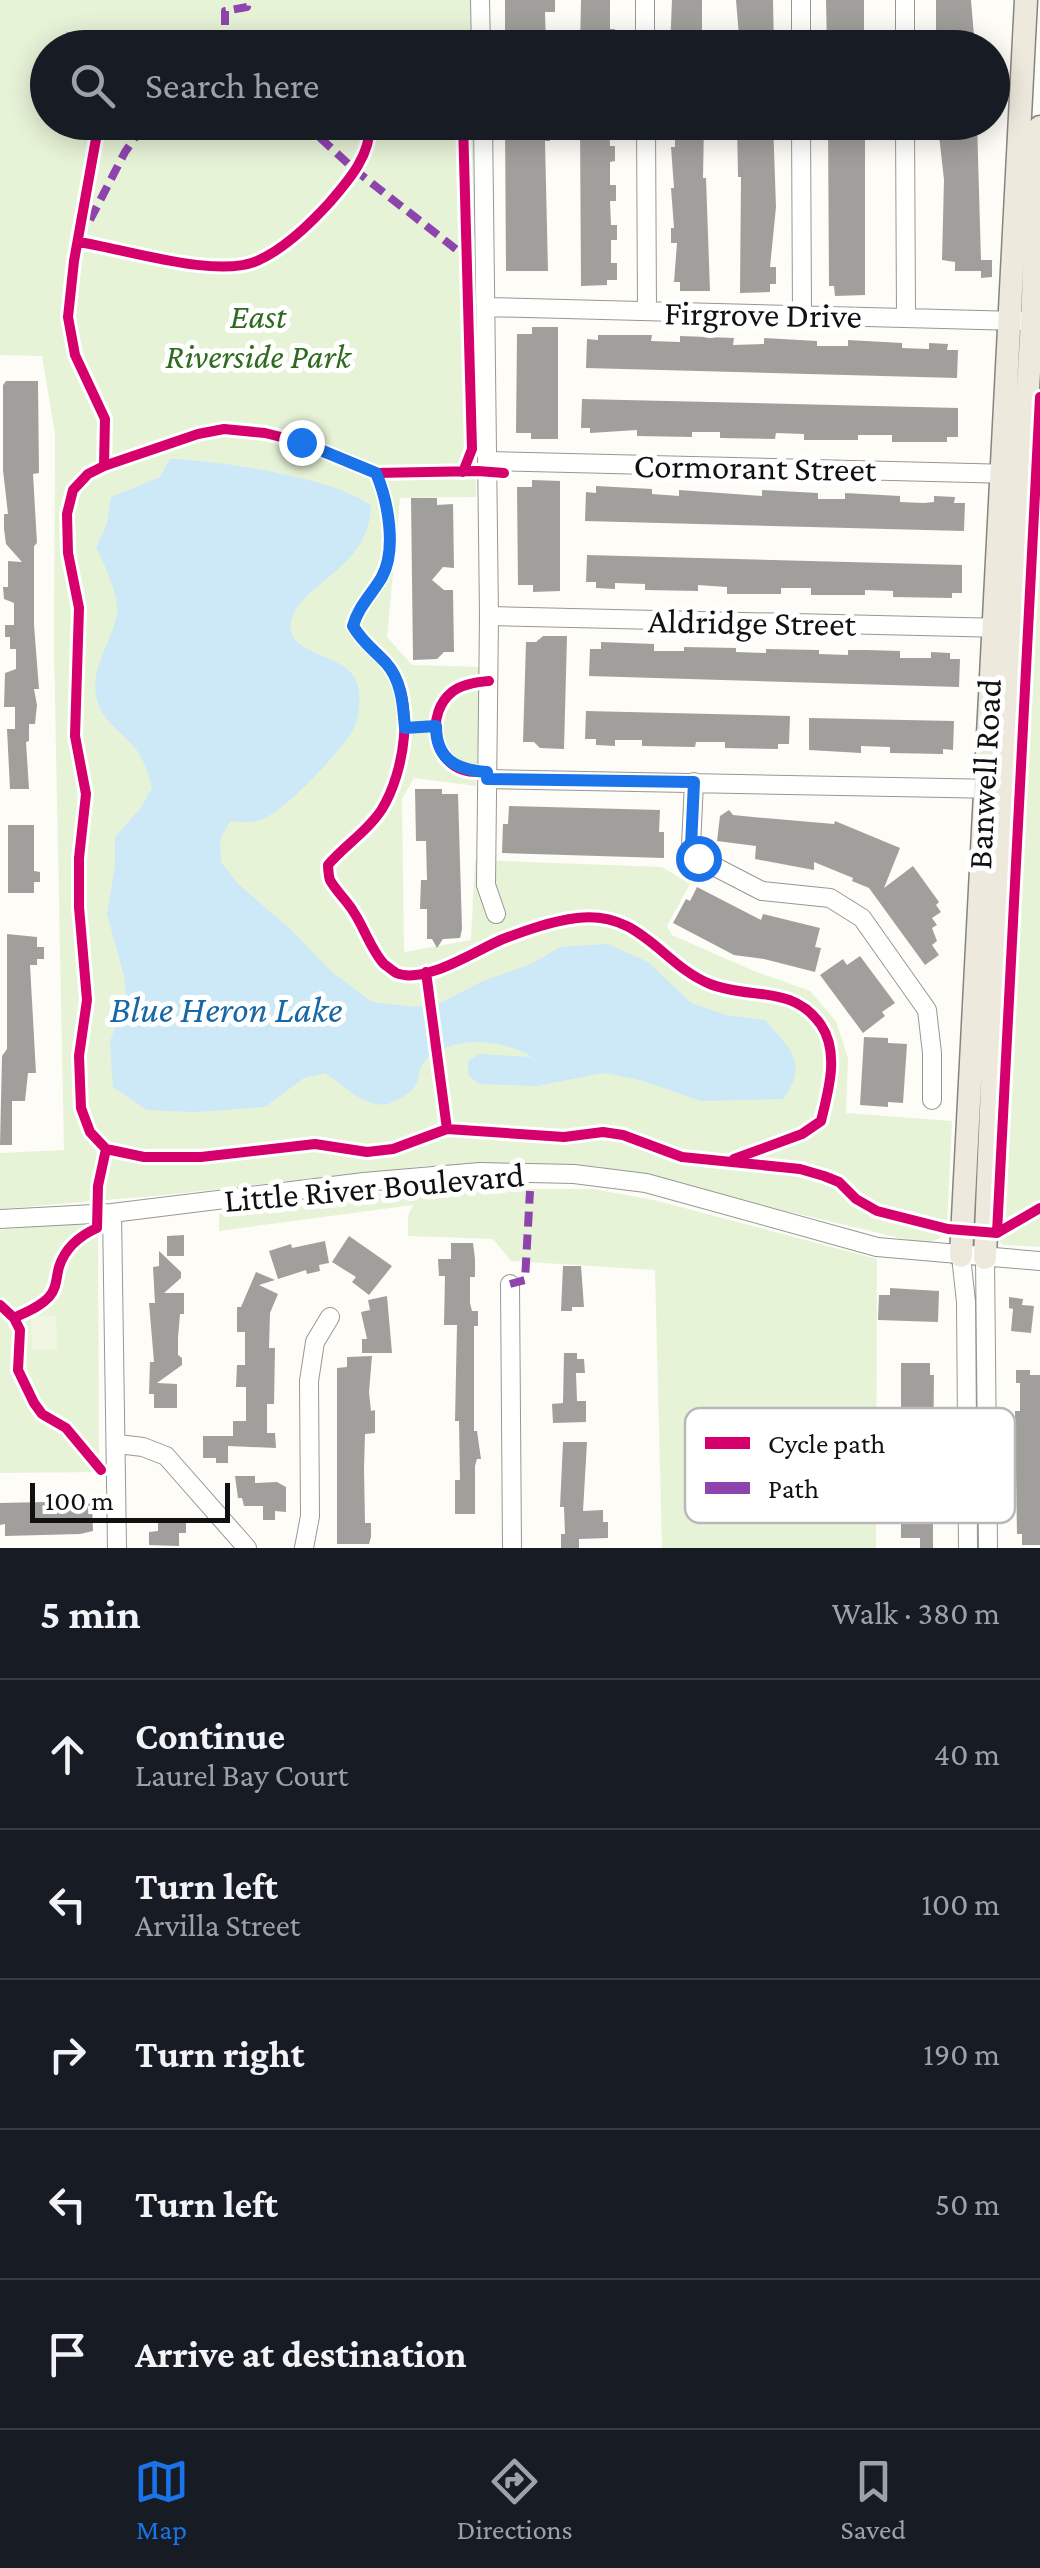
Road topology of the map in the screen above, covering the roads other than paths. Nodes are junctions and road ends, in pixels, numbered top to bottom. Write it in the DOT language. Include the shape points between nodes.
graph roads {
  1 [pos="480,0"];
  2 [pos="645,0"];
  3 [pos="801,0"];
  4 [pos="905,0"];
  5 [pos="1026,0"];
  6 [pos="481,30"];
  7 [pos="646,30"];
  8 [pos="801,30"];
  9 [pos="905,30"];
  10 [pos="1040,127"];
  11 [pos="483,140"];
  12 [pos="646,140"];
  13 [pos="801,140"];
  14 [pos="905,140"];
  15 [pos="486,306"];
  16 [pos="648,311"];
  17 [pos="802,315"];
  18 [pos="906,316"];
  19 [pos="1027,321"];
  20 [pos="488,461"];
  21 [pos="1011,474"];
  22 [pos="489,616"];
  23 [pos="1003,628"];
  24 [pos="487,779"];
  25 [pos="694,782"];
  26 [pos="993,790"];
  27 [pos="496,914"];
  28 [pos="932,1100"];
  29 [pos="112,1213"];
  30 [pos="0,1219"];
  31 [pos="961,1256"];
  32 [pos="985,1258"];
  33 [pos="1040,1261"];
  34 [pos="510,1284"];
  35 [pos="330,1318"];
  36 [pos="967,1408"];
  37 [pos="987,1408"];
  38 [pos="118,1444"];
  39 [pos="117,1548"];
  40 [pos="247,1548"];
  41 [pos="304,1548"];
  42 [pos="512,1548"];
  1 -- 6 [label="street"];
  2 -- 7 [label="street"];
  3 -- 8 [label="street"];
  4 -- 9 [label="street"];
  5 -- 19 [label="main road, Banwell Road"];
  10 -- 19 [label="main road, Banwell Road"];
  11 -- 15 [label="street"];
  12 -- 16 [label="street"];
  13 -- 17 [label="street"];
  14 -- 18 [label="street"];
  15 -- 16 [label="street, Firgrove Drive"];
  15 -- 20 [label="street"];
  16 -- 17 [label="street, Firgrove Drive"];
  17 -- 18 [label="street, Firgrove Drive"];
  18 -- 19 [label="street, Firgrove Drive"];
  19 -- 21 [label="main road, Banwell Road"];
  20 -- 21 [label="street, Cormorant Street"];
  20 -- 22 [label="street"];
  21 -- 23 [label="main road, Banwell Road"];
  22 -- 23 [label="street, Aldridge Street"];
  22 -- 24 [label="street"];
  23 -- 26 [label="main road, Banwell Road"];
  24 -- 25 [label="street"];
  24 -- 27 [label="street" via="486,886"];
  25 -- 26 [label="street"];
  25 -- 28 [label="street" via="691,846 698,858 762,891 830,898 862,918 927,1010"];
  26 -- 31 [label="main road, Banwell Road"];
  26 -- 32 [label="main road, Banwell Road"];
  29 -- 30 [label="street, Little River Boulevard"];
  29 -- 31 [label="street, Little River Boulevard" via="480,1172 574,1174 646,1183 877,1246"];
  29 -- 38 [label="street"];
  31 -- 32 [label="street, Little River Boulevard"];
  31 -- 36 [label="street, Banwell Road"];
  32 -- 33 [label="street, Little River Boulevard"];
  32 -- 37 [label="street, Banwell Road"];
  34 -- 42 [label="street"];
  35 -- 41 [label="street" via="314,1342 309,1381 310,1516"];
  38 -- 39 [label="street"];
  38 -- 40 [label="street" via="166,1456"];
}
